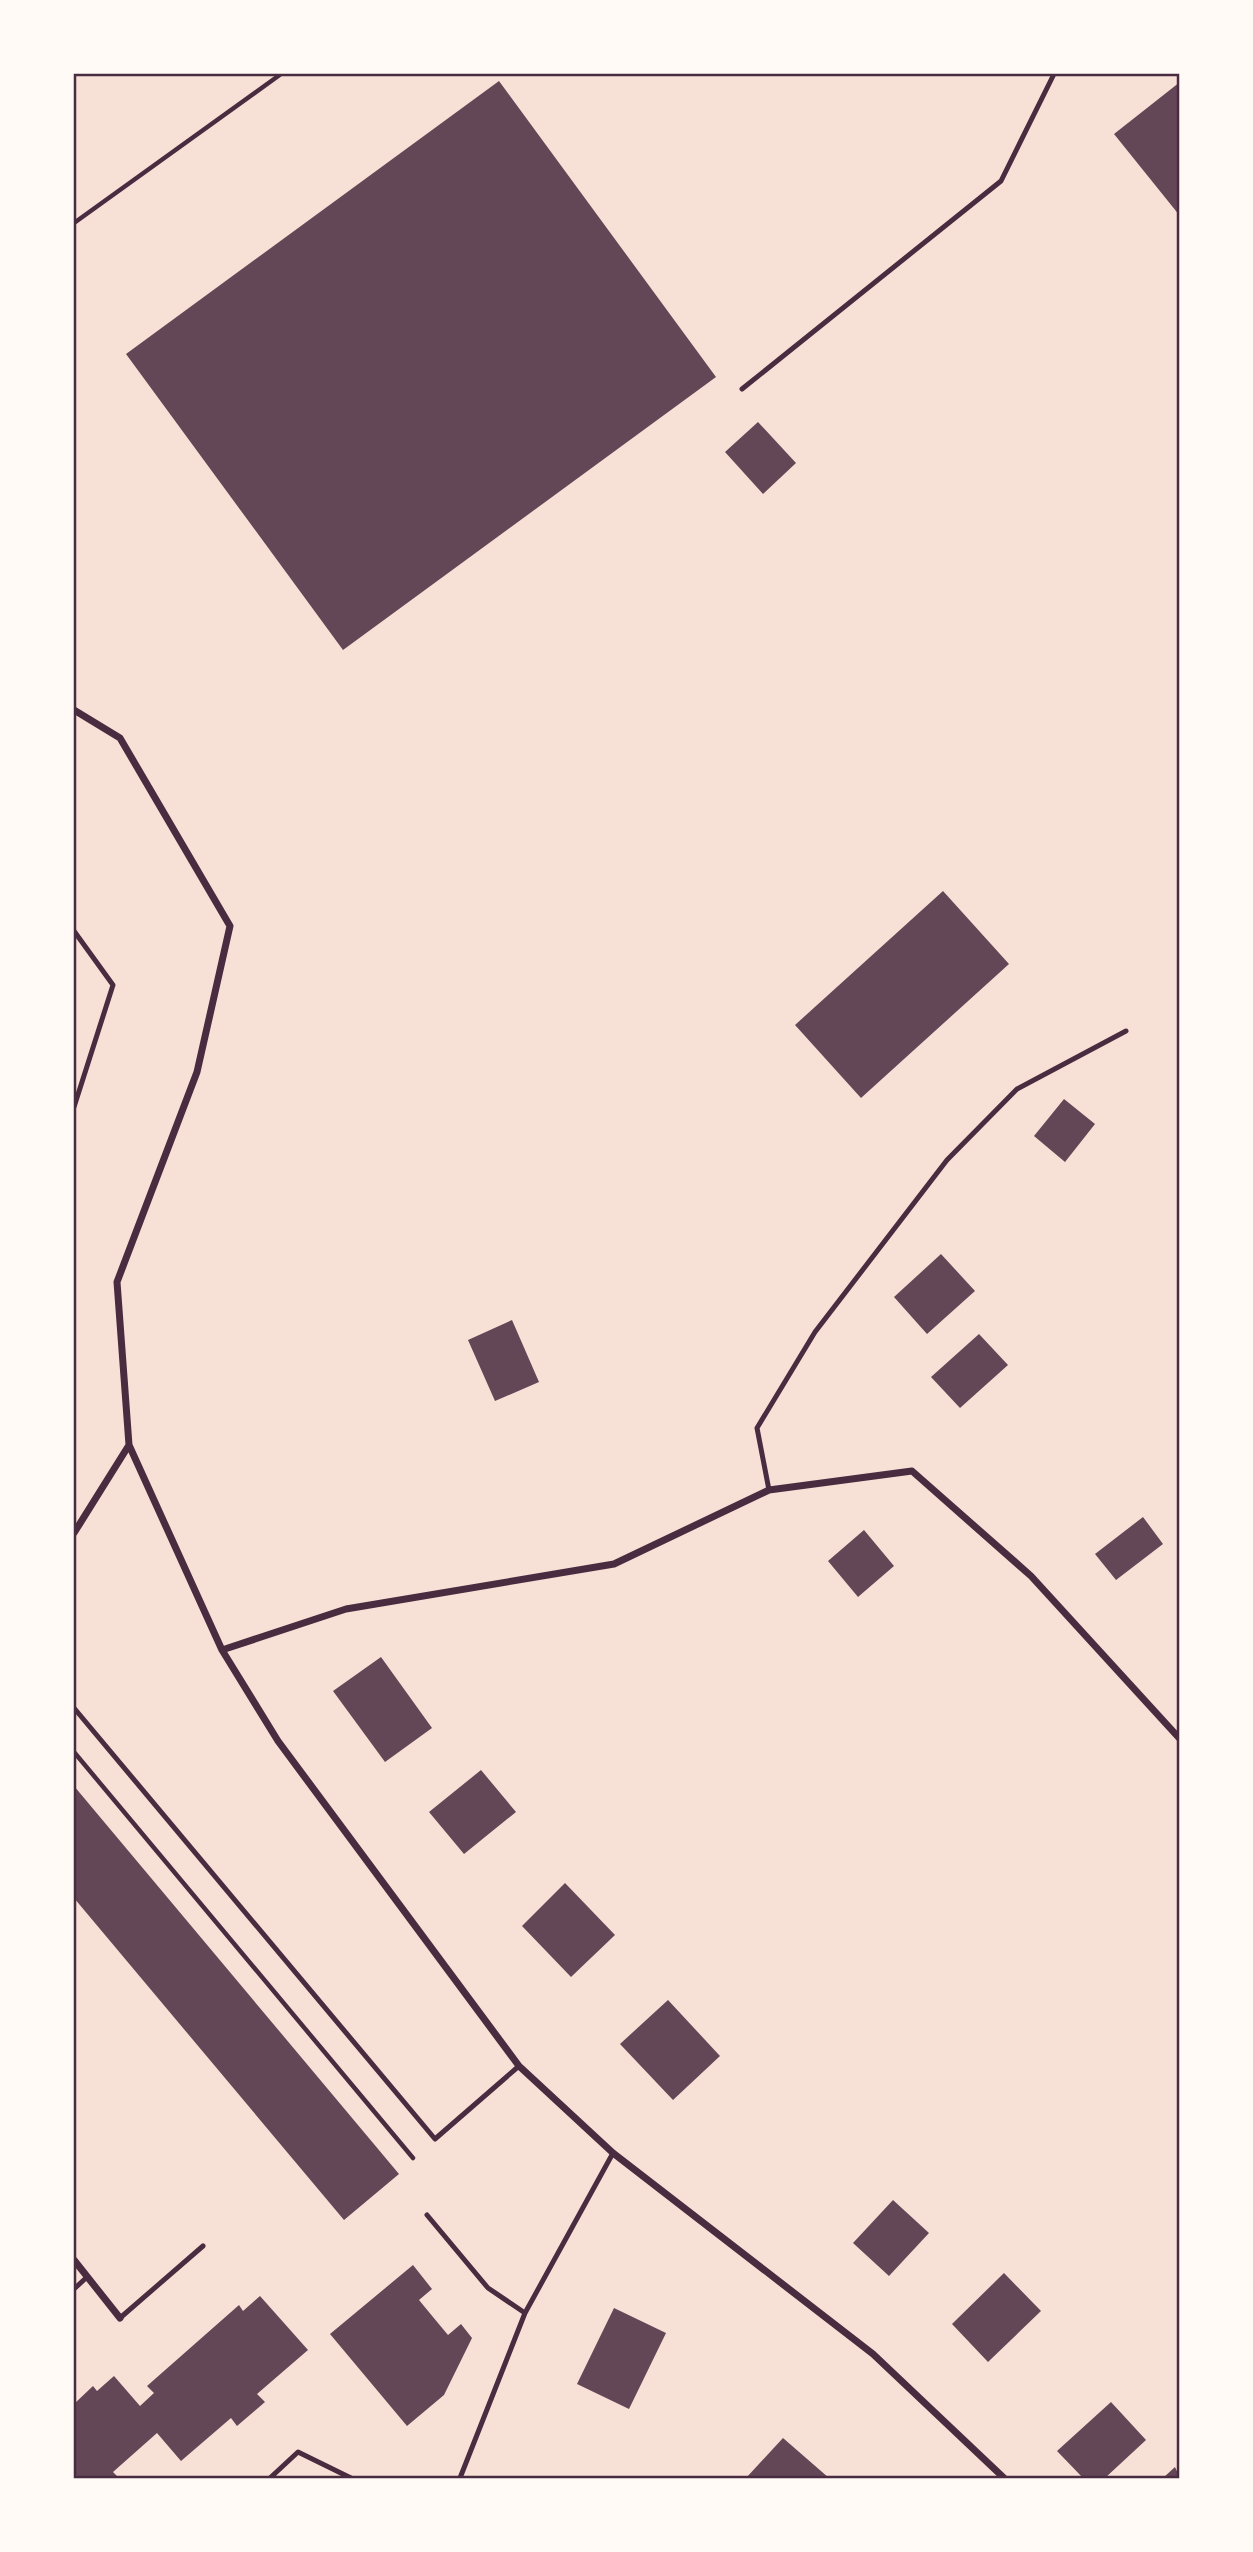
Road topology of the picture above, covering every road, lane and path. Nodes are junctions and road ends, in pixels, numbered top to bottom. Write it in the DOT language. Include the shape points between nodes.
graph roads {
  1 [pos="281,74"];
  2 [pos="1054,74"];
  3 [pos="74,223"];
  4 [pos="742,389"];
  5 [pos="74,710"];
  6 [pos="74,931"];
  7 [pos="1126,1031"];
  8 [pos="74,1107"];
  9 [pos="129,1445"];
  10 [pos="769,1490"];
  11 [pos="74,1533"];
  12 [pos="222,1650"];
  13 [pos="74,1708"];
  14 [pos="1180,1739"];
  15 [pos="74,1752"];
  16 [pos="519,2066"];
  17 [pos="613,2153"];
  18 [pos="413,2158"];
  19 [pos="427,2215"];
  20 [pos="203,2246"];
  21 [pos="74,2260"];
  22 [pos="88,2277"];
  23 [pos="74,2289"];
  24 [pos="525,2313"];
  25 [pos="120,2318"];
  26 [pos="270,2479"];
  27 [pos="351,2479"];
  28 [pos="460,2479"];
  29 [pos="1004,2479"];
  1 -- 3 [label="path"];
  2 -- 4 [label="lane" via="1001,181"];
  5 -- 9 [label="street" via="120,738 230,926 197,1072 117,1282"];
  6 -- 8 [label="lane" via="113,985"];
  7 -- 10 [label="lane" via="1017,1089 947,1160 815,1332 757,1428"];
  9 -- 11 [label="street"];
  9 -- 12 [label="street"];
  10 -- 12 [label="street" via="614,1564 346,1609"];
  10 -- 14 [label="street" via="912,1471 1031,1576"];
  12 -- 16 [label="street" via="278,1741"];
  13 -- 16 [label="lane" via="435,2139"];
  15 -- 18 [label="path"];
  16 -- 17 [label="street"];
  17 -- 24 [label="lane"];
  17 -- 29 [label="street" via="873,2354"];
  19 -- 24 [label="lane" via="488,2288"];
  20 -- 25 [label="lane"];
  21 -- 22 [label="street"];
  22 -- 23 [label="lane"];
  22 -- 25 [label="street"];
  24 -- 28 [label="lane"];
  26 -- 27 [label="lane" via="298,2452"];
}
